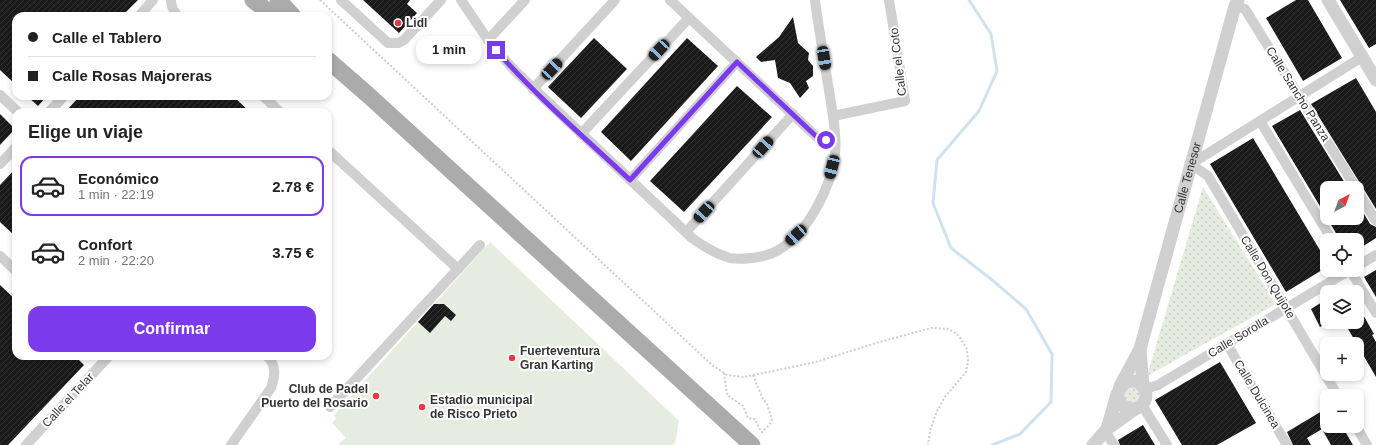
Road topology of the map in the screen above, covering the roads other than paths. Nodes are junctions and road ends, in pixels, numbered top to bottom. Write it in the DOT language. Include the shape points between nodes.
graph roads {
  1 [pos="171,0"];
  2 [pos="253,0"];
  3 [pos="278,0"];
  4 [pos="341,0"];
  5 [pos="441,0"];
  6 [pos="462,0"];
  7 [pos="525,0"];
  8 [pos="615,0"];
  9 [pos="670,0"];
  10 [pos="815,0"];
  11 [pos="889,0"];
  12 [pos="1328,0"];
  13 [pos="153,2"];
  14 [pos="1236,2"];
  15 [pos="143,12"];
  16 [pos="174,12"];
  17 [pos="269,12"];
  18 [pos="289,12"];
  19 [pos="689,18"];
  20 [pos="488,40"];
  21 [pos="332,57"];
  22 [pos="1362,57"];
  23 [pos="737,62"];
  24 [pos="332,63"];
  25 [pos="1376,80"];
  26 [pos="533,89"];
  27 [pos="367,94"];
  28 [pos="0,95"];
  29 [pos="1299,96"];
  30 [pos="60,100"];
  31 [pos="267,100"];
  32 [pos="14,108"];
  33 [pos="53,108"];
  34 [pos="276,108"];
  35 [pos="792,114"];
  36 [pos="833,116"];
  37 [pos="1260,121"];
  38 [pos="581,134"];
  39 [pos="835,141"];
  40 [pos="12,151"];
  41 [pos="332,154"];
  42 [pos="0,164"];
  43 [pos="1190,164"];
  44 [pos="630,180"];
  45 [pos="1351,181"];
  46 [pos="1364,202"];
  47 [pos="1376,221"];
  48 [pos="686,232"];
  49 [pos="1328,233"];
  50 [pos="480,245"];
  51 [pos="1376,255"];
  52 [pos="0,256"];
  53 [pos="1364,262"];
  54 [pos="12,267"];
  55 [pos="458,269"];
  56 [pos="1338,277"];
  57 [pos="1354,277"];
  58 [pos="1286,308"];
  59 [pos="1376,314"];
  60 [pos="1227,344"];
  61 [pos="1140,349"];
  62 [pos="103,360"];
  63 [pos="270,360"];
  64 [pos="1144,387"];
  65 [pos="1334,389"];
  66 [pos="1118,390"];
  67 [pos="330,407"];
  68 [pos="1138,407"];
  69 [pos="1106,430"];
  70 [pos="1360,433"];
  71 [pos="757,438"];
  72 [pos="26,445"];
  73 [pos="231,445"];
  74 [pos="1093,445"];
  75 [pos="1114,445"];
  76 [pos="1167,445"];
  77 [pos="1287,445"];
  78 [pos="1367,445"];
  1 -- 16 [label="street"];
  2 -- 17 [label="main road"];
  3 -- 18 [label="main road"];
  4 -- 5 [label="street" via="388,43 404,40"];
  6 -- 20 [label="street"];
  7 -- 20 [label="street"];
  8 -- 26 [label="street"];
  9 -- 19 [label="street"];
  10 -- 36 [label="street"];
  11 -- 36 [label="street, Calle el Coto" via="904,101"];
  12 -- 22 [label="street"];
  13 -- 15 [label="street"];
  14 -- 29 [label="street, Calle Sancho Panza" via="1245,9"];
  14 -- 43 [label="street, Calle Tenesor"];
  19 -- 23 [label="street"];
  19 -- 38 [label="street"];
  20 -- 26 [label="street"];
  21 -- 27 [label="main road"];
  22 -- 25 [label="street"];
  22 -- 29 [label="street"];
  23 -- 35 [label="street"];
  23 -- 44 [label="street"];
  24 -- 27 [label="main road"];
  26 -- 38 [label="street"];
  27 -- 71 [label="main road"];
  28 -- 32 [label="street"];
  29 -- 37 [label="street"];
  29 -- 45 [label="street, Calle Sancho Panza"];
  30 -- 33 [label="street"];
  31 -- 34 [label="street"];
  35 -- 39 [label="street" via="819,139"];
  35 -- 48 [label="street"];
  36 -- 39 [label="street"];
  37 -- 43 [label="street"];
  37 -- 49 [label="street"];
  38 -- 44 [label="street"];
  39 -- 48 [label="street" via="835,155 820,201 811,218 780,249 764,256 728,258 710,251"];
  40 -- 42 [label="street"];
  41 -- 55 [label="street"];
  43 -- 58 [label="street, Calle Don Quijote" via="1208,176"];
  43 -- 61 [label="street, Calle Tenesor"];
  44 -- 48 [label="street"];
  46 -- 47 [label="street, Calle Sancho Panza"];
  50 -- 55 [label="street"];
  51 -- 53 [label="street"];
  52 -- 54 [label="street"];
  55 -- 67 [label="street"];
  56 -- 58 [label="street, Calle Sorolla"];
  57 -- 59 [label="street"];
  58 -- 60 [label="street, Calle Sorolla"];
  58 -- 65 [label="street, Calle Don Quijote"];
  60 -- 64 [label="street, Calle Sorolla" via="1158,385"];
  60 -- 77 [label="street, Calle Dulcinea"];
  61 -- 64 [label="street, Calle Tenesor"];
  61 -- 66 [label="street, Calle Tenesor"];
  62 -- 72 [label="street, Calle el Telar"];
  63 -- 73 [label="street" via="275,370 271,388"];
  64 -- 66 [label="street" via="1132,380 1124,382"];
  64 -- 68 [label="street" via="1146,398"];
  66 -- 68 [label="street" via="1123,406 1130,409"];
  66 -- 69 [label="street, Calle Tenesor"];
  68 -- 69 [label="street"];
  68 -- 76 [label="street"];
  69 -- 74 [label="street"];
  69 -- 75 [label="street"];
  70 -- 78 [label="street"];
}
